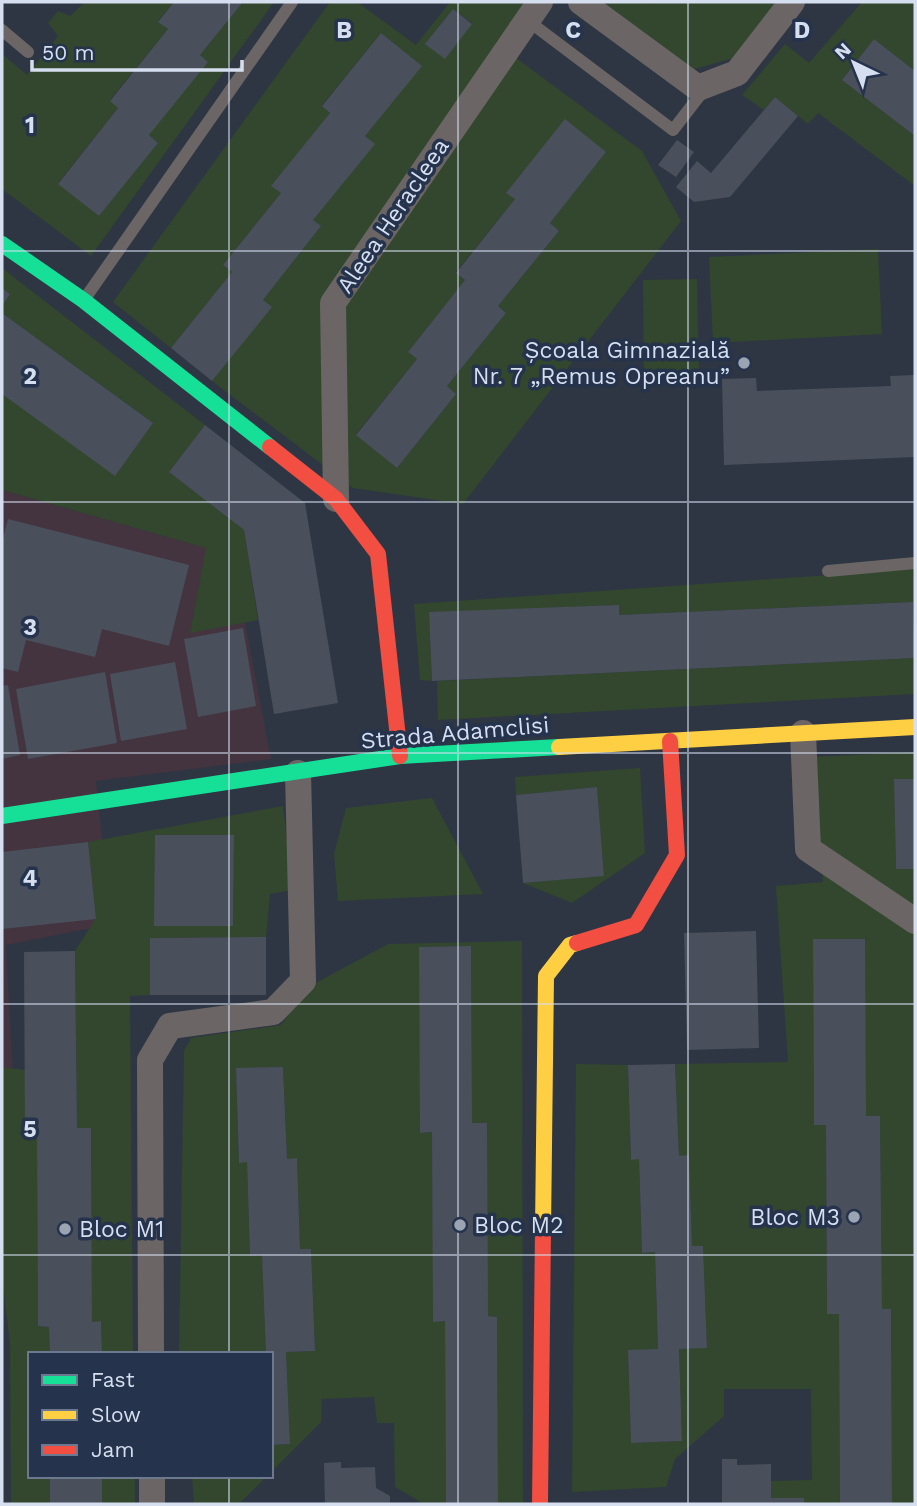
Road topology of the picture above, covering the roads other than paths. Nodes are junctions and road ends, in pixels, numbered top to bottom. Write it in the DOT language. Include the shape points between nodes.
graph roads {
  1 [pos="292,2"];
  2 [pos="581,2"];
  3 [pos="792,2"];
  4 [pos="533,11"];
  5 [pos="2,30"];
  6 [pos="28,52"];
  7 [pos="709,83"];
  8 [pos="2,244"];
  9 [pos="83,300"];
  10 [pos="336,499"];
  11 [pos="915,564"];
  12 [pos="828,571"];
  13 [pos="915,727"];
  14 [pos="803,733"];
  15 [pos="670,741"];
  16 [pos="400,756"];
  17 [pos="298,773"];
  18 [pos="2,816"];
  19 [pos="915,920"];
  20 [pos="151,1352"];
  21 [pos="152,1478"];
  22 [pos="152,1504"];
  23 [pos="540,1504"];
  1 -- 9 [label="lane"];
  2 -- 7 [label="street" via="698,88"];
  3 -- 7 [label="street" via="737,73"];
  4 -- 7 [label="lane" via="673,130"];
  4 -- 10 [label="street, Aleea Heracleea" via="333,303"];
  5 -- 6 [label="lane"];
  8 -- 9 [label="street"];
  9 -- 10 [label="street"];
  10 -- 16 [label="street" via="378,554"];
  11 -- 12 [label="lane"];
  13 -- 14 [label="street, Strada Adamclisi"];
  14 -- 15 [label="street, Strada Adamclisi"];
  14 -- 19 [label="street" via="808,849"];
  15 -- 16 [label="street, Strada Adamclisi"];
  15 -- 23 [label="street" via="677,855 636,925 570,945 546,976"];
  16 -- 17 [label="street, Strada Adamclisi"];
  17 -- 18 [label="street, Strada Adamclisi"];
  17 -- 20 [label="street" via="303,981 273,1012 170,1026 150,1060"];
  21 -- 22 [label="street"];
}
